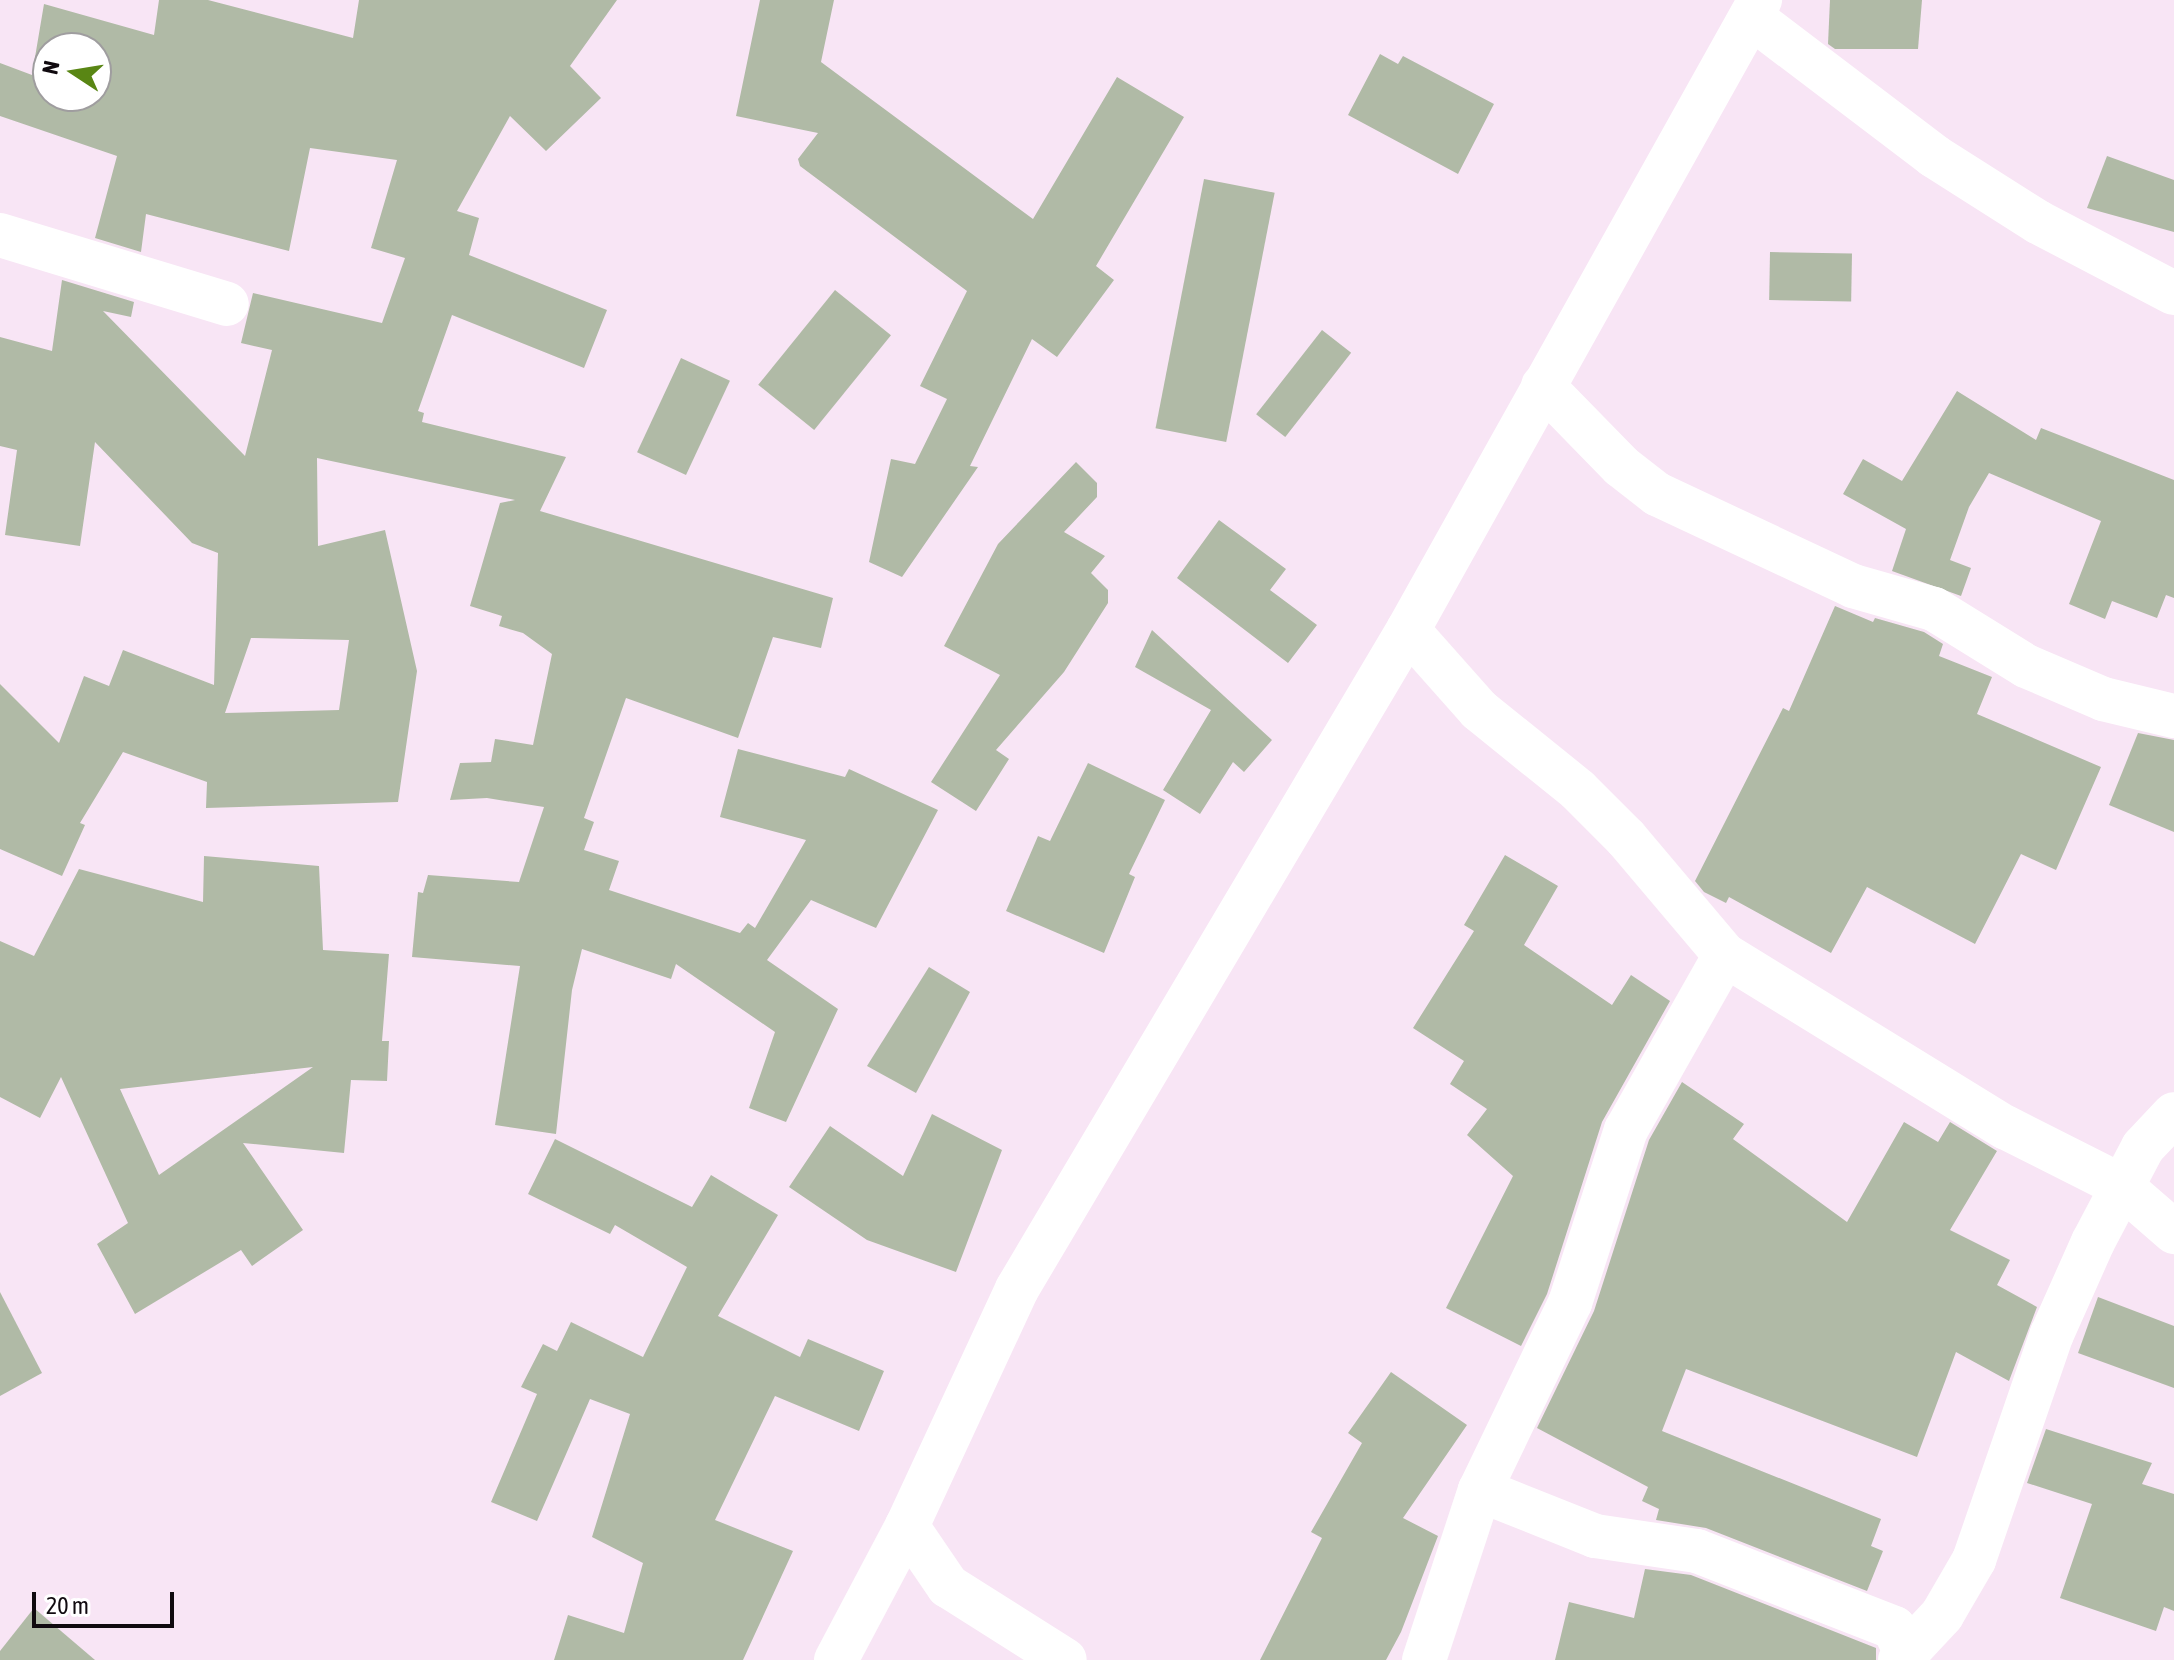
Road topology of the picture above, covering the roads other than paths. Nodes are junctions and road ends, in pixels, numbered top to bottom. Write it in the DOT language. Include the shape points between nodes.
graph roads {
  1 [pos="1755,8"];
  2 [pos="0,235"];
  3 [pos="2174,293"];
  4 [pos="227,304"];
  5 [pos="1543,386"];
  6 [pos="1408,630"];
  7 [pos="2174,716"];
  8 [pos="1725,955"];
  9 [pos="2174,1114"];
  10 [pos="2120,1185"];
  11 [pos="2174,1232"];
  12 [pos="1480,1490"];
  13 [pos="907,1526"];
  14 [pos="1904,1658"];
  15 [pos="836,1660"];
  16 [pos="1065,1660"];
  17 [pos="1424,1660"];
  1 -- 3 [label="street" via="1934,156 2038,222"];
  1 -- 5 [label="street"];
  2 -- 4 [label="street"];
  5 -- 6 [label="street"];
  5 -- 7 [label="street" via="1621,466 1657,494 1853,586 1934,609 2026,666 2103,699"];
  6 -- 8 [label="street" via="1479,710 1578,790 1626,838"];
  6 -- 13 [label="street" via="1017,1289"];
  8 -- 10 [label="street" via="2005,1127"];
  8 -- 12 [label="street" via="1626,1130 1570,1303"];
  9 -- 10 [label="street" via="2164,1120"];
  10 -- 11 [label="street"];
  10 -- 14 [label="street" via="2052,1334 1974,1560 1942,1615"];
  12 -- 14 [label="street" via="1595,1536 1697,1551 1894,1628"];
  12 -- 17 [label="street"];
  13 -- 15 [label="street"];
  13 -- 16 [label="street" via="948,1586"];
}
